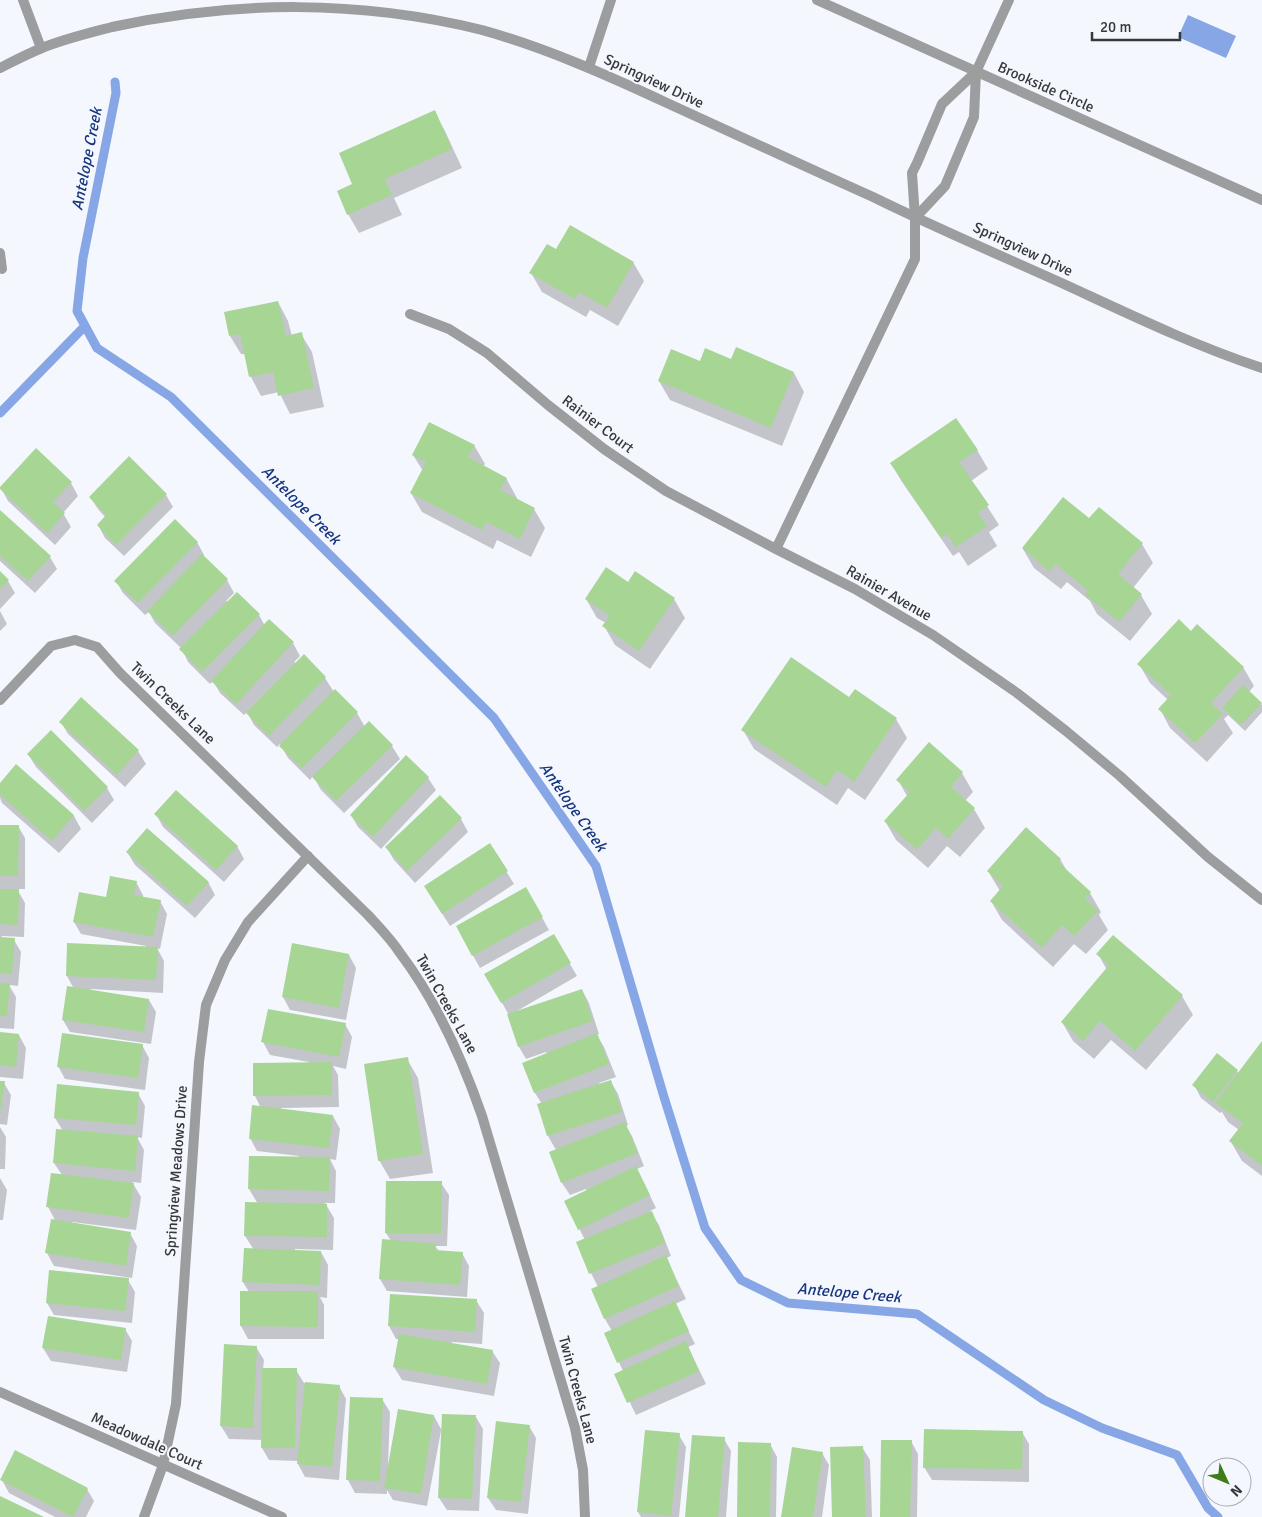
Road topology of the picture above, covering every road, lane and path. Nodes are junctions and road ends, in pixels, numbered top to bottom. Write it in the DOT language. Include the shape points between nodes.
graph roads {
  1 [pos="23,0"];
  2 [pos="611,0"];
  3 [pos="817,0"];
  4 [pos="1009,0"];
  5 [pos="41,48"];
  6 [pos="589,67"];
  7 [pos="0,68"];
  8 [pos="976,72"];
  9 [pos="1262,200"];
  10 [pos="915,218"];
  11 [pos="0,253"];
  12 [pos="2,269"];
  13 [pos="410,314"];
  14 [pos="1262,368"];
  15 [pos="776,549"];
  16 [pos="0,700"];
  17 [pos="308,856"];
  18 [pos="1262,900"];
  19 [pos="0,1392"];
  20 [pos="163,1465"];
  21 [pos="144,1517"];
  22 [pos="282,1517"];
  23 [pos="585,1517"];
  1 -- 5 [label="street"];
  2 -- 6 [label="street"];
  3 -- 8 [label="street, Brookside Circle"];
  4 -- 8 [label="street"];
  5 -- 6 [label="street, Springview Drive" via="144,19 206,9 324,4 376,8 483,30"];
  5 -- 7 [label="street, Springview Drive"];
  6 -- 10 [label="street, Springview Drive"];
  8 -- 9 [label="street, Brookside Circle"];
  8 -- 10 [label="street" via="974,117 944,186"];
  8 -- 10 [label="street" via="942,104 912,173"];
  10 -- 14 [label="street, Springview Drive" via="1182,338"];
  10 -- 15 [label="street" via="915,259"];
  11 -- 12 [label="street"];
  13 -- 15 [label="street, Rainier Court" via="449,329 487,353 604,449 666,492"];
  15 -- 18 [label="street, Rainier Avenue" via="933,635 1017,693 1120,776 1208,857"];
  16 -- 17 [label="street, Twin Creeks Lane" via="51,646 75,640 97,648"];
  17 -- 20 [label="street, Springview Meadows Drive" via="248,922 225,960 206,1005 199,1062 176,1404"];
  17 -- 23 [label="street, Twin Creeks Lane" via="400,952 448,1032 468,1077 575,1428 583,1470"];
  19 -- 20 [label="street, Meadowdale Court"];
  20 -- 21 [label="street, Springview Meadows Drive"];
  20 -- 22 [label="street, Meadowdale Court"];
}
